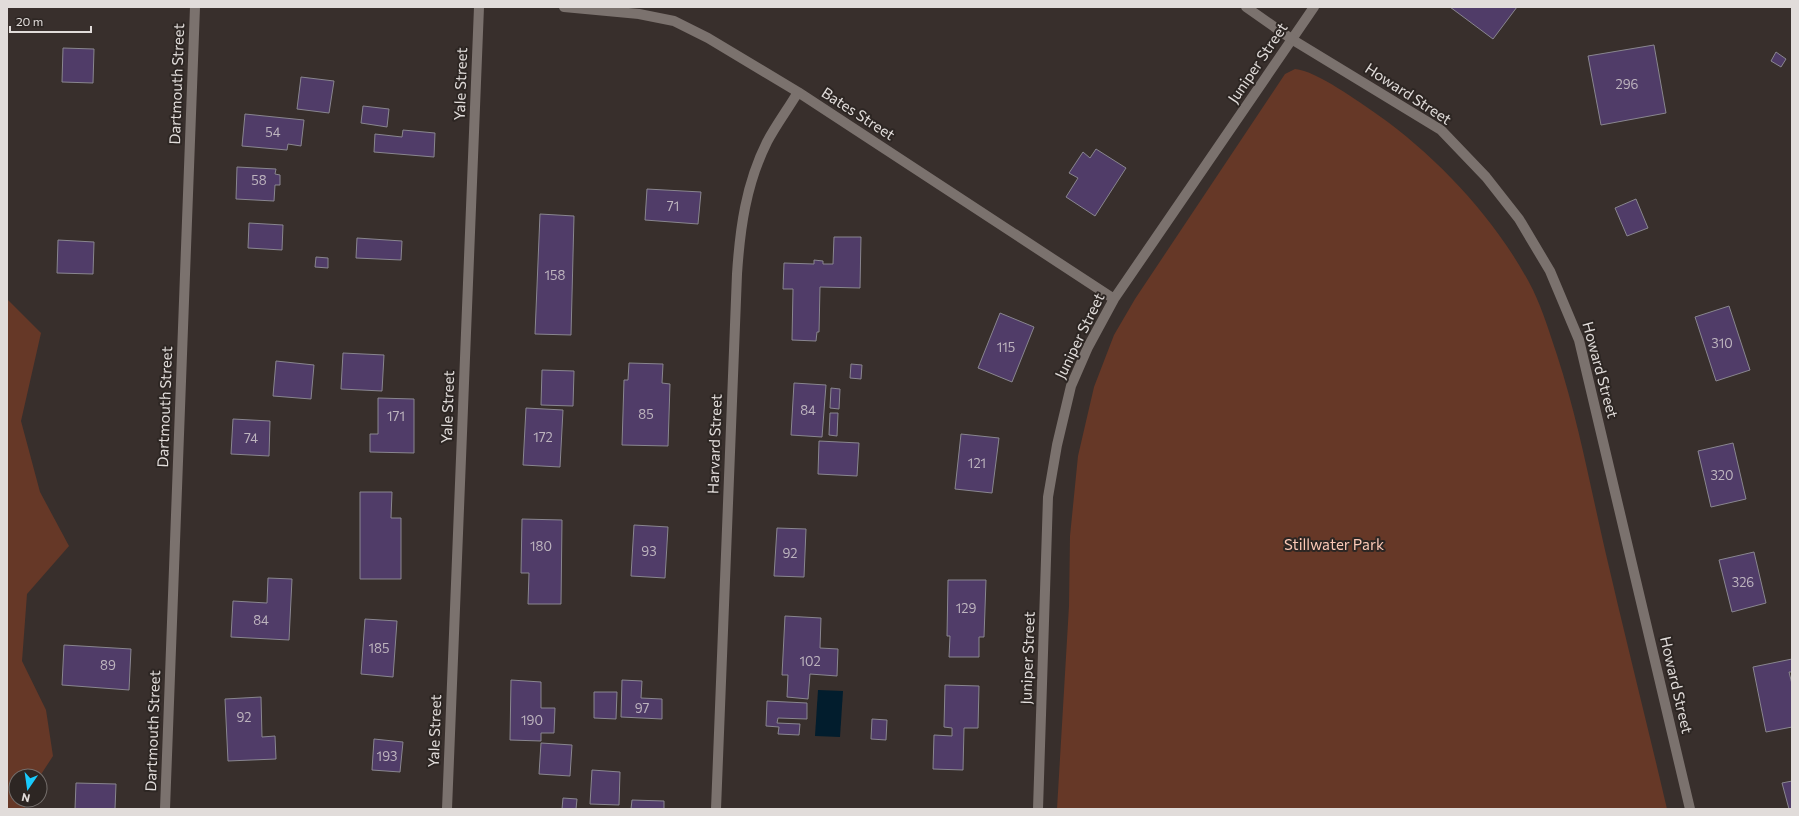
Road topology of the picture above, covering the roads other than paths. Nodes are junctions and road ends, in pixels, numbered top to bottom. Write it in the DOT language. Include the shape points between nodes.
graph roads {
  1 [pos="195,7"];
  2 [pos="479,7"];
  3 [pos="564,7"];
  4 [pos="1246,7"];
  5 [pos="1314,7"];
  6 [pos="1293,40"];
  7 [pos="798,92"];
  8 [pos="1114,299"];
  9 [pos="165,809"];
  10 [pos="447,809"];
  11 [pos="716,809"];
  12 [pos="1038,809"];
  13 [pos="1690,809"];
  1 -- 9 [label="street, Dartmouth Street"];
  2 -- 10 [label="street, Yale Street"];
  3 -- 7 [label="street, Bates Street" via="639,14 674,21 708,38"];
  4 -- 6 [label="street, Howard Street"];
  5 -- 6 [label="street, Juniper Street"];
  6 -- 8 [label="street, Juniper Street"];
  6 -- 13 [label="street, Howard Street" via="1441,130 1486,177 1519,219 1550,271 1579,340"];
  7 -- 8 [label="street, Bates Street"];
  7 -- 11 [label="street, Harvard Street" via="767,143 748,192 740,230"];
  8 -- 12 [label="street, Juniper Street" via="1088,347 1071,386 1048,497"];
}
